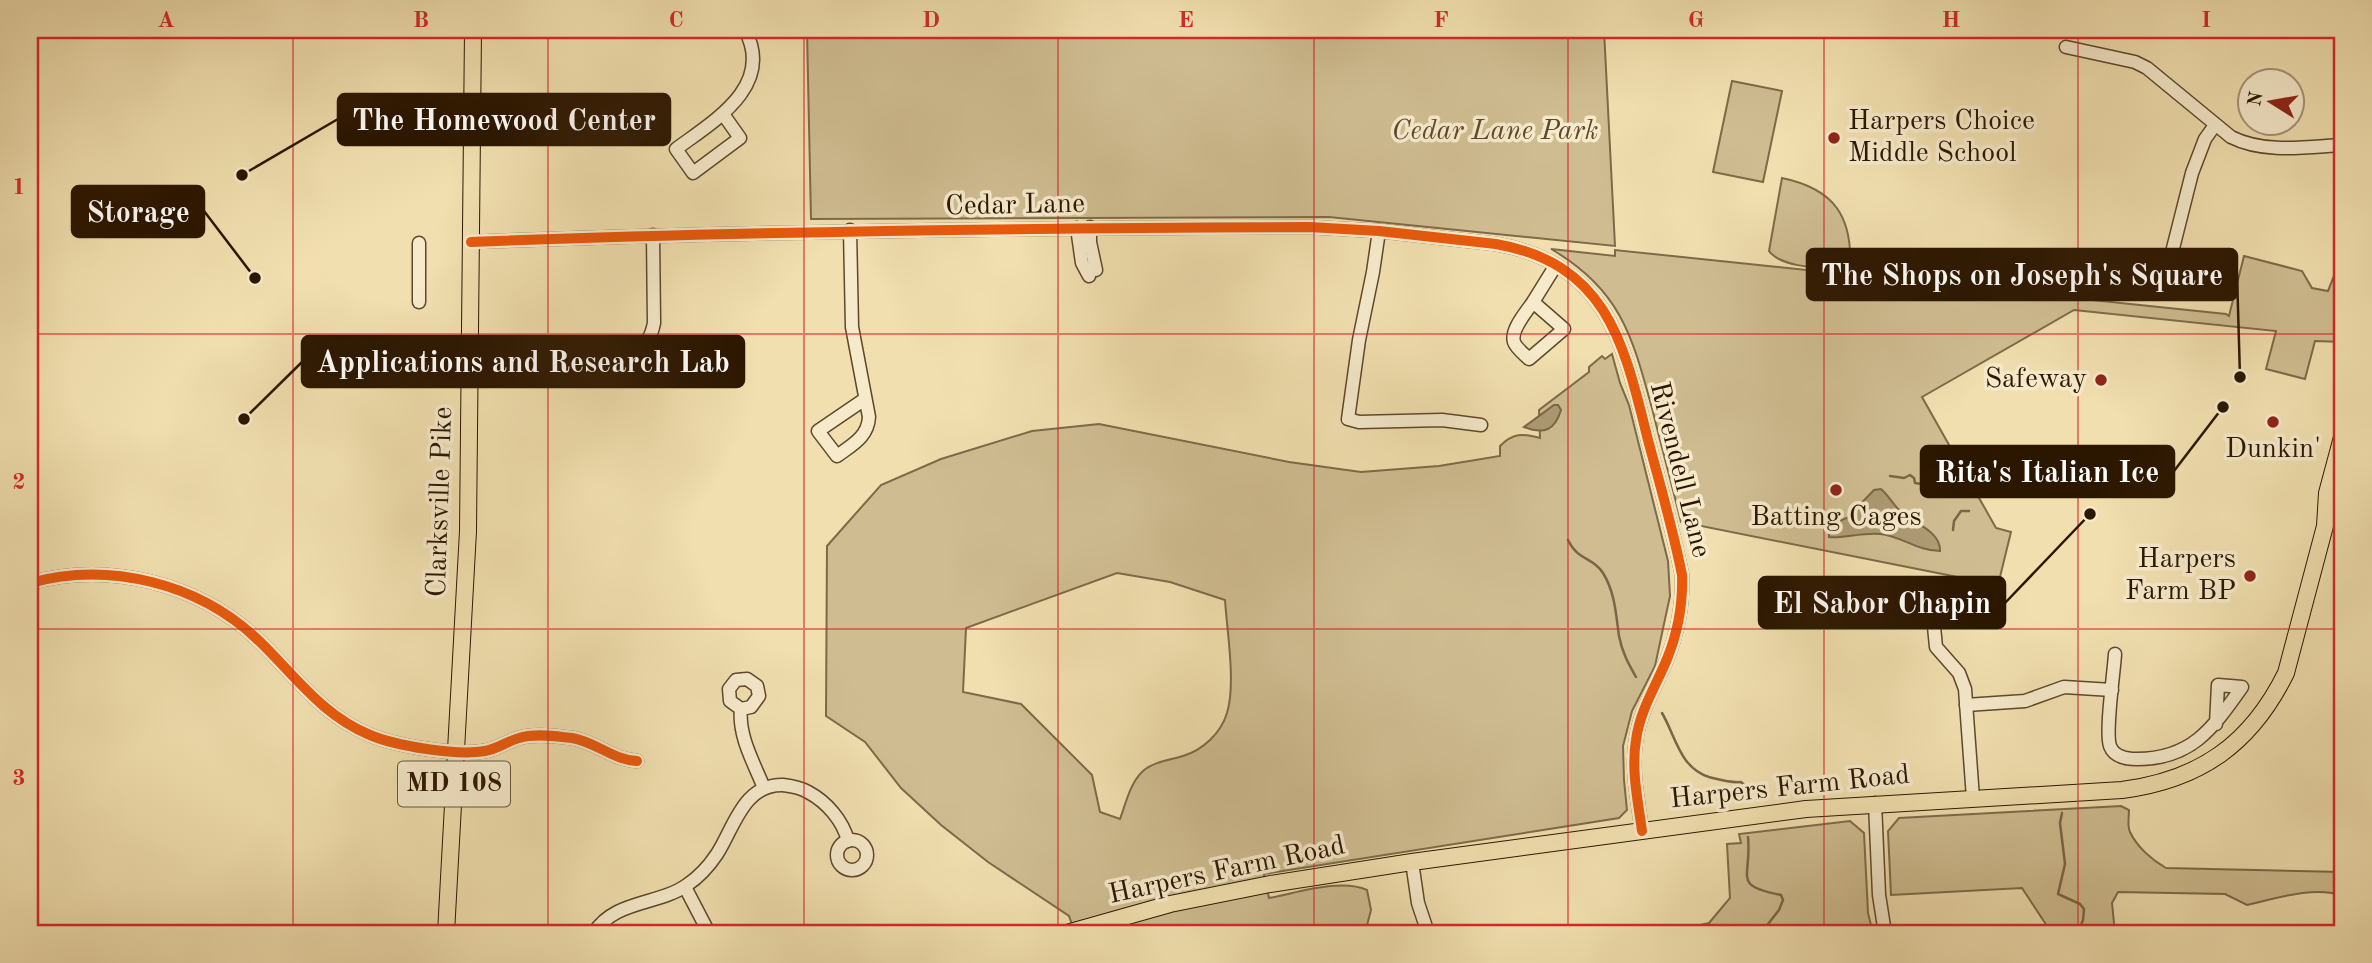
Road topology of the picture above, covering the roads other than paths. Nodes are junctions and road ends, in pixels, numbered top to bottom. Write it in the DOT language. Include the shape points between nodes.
graph roads {
  1 [pos="473,30"];
  2 [pos="745,30"];
  3 [pos="2066,47"];
  4 [pos="723,114"];
  5 [pos="2216,125"];
  6 [pos="2342,145"];
  7 [pos="1084,228"];
  8 [pos="850,230"];
  9 [pos="1378,231"];
  10 [pos="653,234"];
  11 [pos="471,242"];
  12 [pos="419,243"];
  13 [pos="1556,264"];
  14 [pos="1092,273"];
  15 [pos="2165,280"];
  16 [pos="419,302"];
  17 [pos="1533,302"];
  18 [pos="527,351"];
  19 [pos="864,399"];
  20 [pos="1481,425"];
  21 [pos="2342,437"];
  22 [pos="2342,491"];
  23 [pos="2325,526"];
  24 [pos="30,583"];
  25 [pos="1930,586"];
  26 [pos="2115,654"];
  27 [pos="2112,690"];
  28 [pos="1966,705"];
  29 [pos="741,709"];
  30 [pos="2216,724"];
  31 [pos="456,750"];
  32 [pos="637,761"];
  33 [pos="764,788"];
  34 [pos="1973,798"];
  35 [pos="1875,803"];
  36 [pos="1642,831"];
  37 [pos="848,841"];
  38 [pos="1412,862"];
  39 [pos="685,887"];
  40 [pos="446,933"];
  41 [pos="594,933"];
  42 [pos="709,933"];
  43 [pos="1067,933"];
  44 [pos="1428,933"];
  45 [pos="1885,933"];
  1 -- 11 [label="main road, Clarksville Pike / MD 108"];
  2 -- 4 [label="street" via="752,48 750,75 738,100"];
  3 -- 5 [label="street" via="2147,68"];
  4 -- 4 [label="street" via="676,149 693,173 740,138"];
  5 -- 6 [label="street" via="2242,143 2259,146"];
  5 -- 15 [label="street" via="2205,139 2192,173"];
  7 -- 8 [label="street, Cedar Lane"];
  7 -- 9 [label="street, Cedar Lane"];
  7 -- 14 [label="street, Cedar Lane"];
  8 -- 10 [label="street, Cedar Lane"];
  8 -- 19 [label="street" via="852,327"];
  9 -- 13 [label="street, Cedar Lane" via="1514,247"];
  9 -- 20 [label="street" via="1348,419"];
  10 -- 11 [label="street, Cedar Lane"];
  10 -- 18 [label="street" via="654,323 646,343 629,350"];
  11 -- 31 [label="main road, Clarksville Pike / MD 108" via="468,531"];
  12 -- 16 [label="street"];
  13 -- 17 [label="street"];
  13 -- 36 [label="street, Rivendell Lane" via="1596,299 1627,358 1682,575 1676,633 1635,741"];
  17 -- 17 [label="street" via="1513,339 1529,359 1564,329"];
  19 -- 19 [label="street" via="867,431 837,456 818,430"];
  21 -- 23 [label="main road, Harpers Farm Road" via="2327,493"];
  22 -- 23 [label="main road, Harpers Farm Road"];
  23 -- 34 [label="main road, Harpers Farm Road" via="2286,673 2264,711 2233,746 2183,776 2143,788"];
  24 -- 31 [label="street" via="64,575 113,575 180,591 241,624 308,694 347,724 394,744"];
  25 -- 28 [label="street" via="1937,647 1963,681"];
  26 -- 27 [label="street"];
  27 -- 28 [label="street" via="2064,687 2025,701"];
  27 -- 30 [label="street" via="2109,738 2122,758 2154,758 2184,750"];
  28 -- 34 [label="street"];
  29 -- 33 [label="street" via="742,732"];
  31 -- 32 [label="street" via="486,751 523,737 573,738 621,759"];
  31 -- 40 [label="main road, Clarksville Pike / MD 108"];
  33 -- 37 [label="street" via="785,785 813,794 840,820"];
  33 -- 39 [label="street" via="748,800 716,856"];
  34 -- 35 [label="main road, Harpers Farm Road"];
  35 -- 36 [label="main road, Harpers Farm Road"];
  35 -- 45 [label="street"];
  36 -- 38 [label="main road, Harpers Farm Road"];
  38 -- 43 [label="main road, Harpers Farm Road" via="1225,892"];
  38 -- 44 [label="street"];
  39 -- 41 [label="street" via="617,912"];
  39 -- 42 [label="street"];
}
